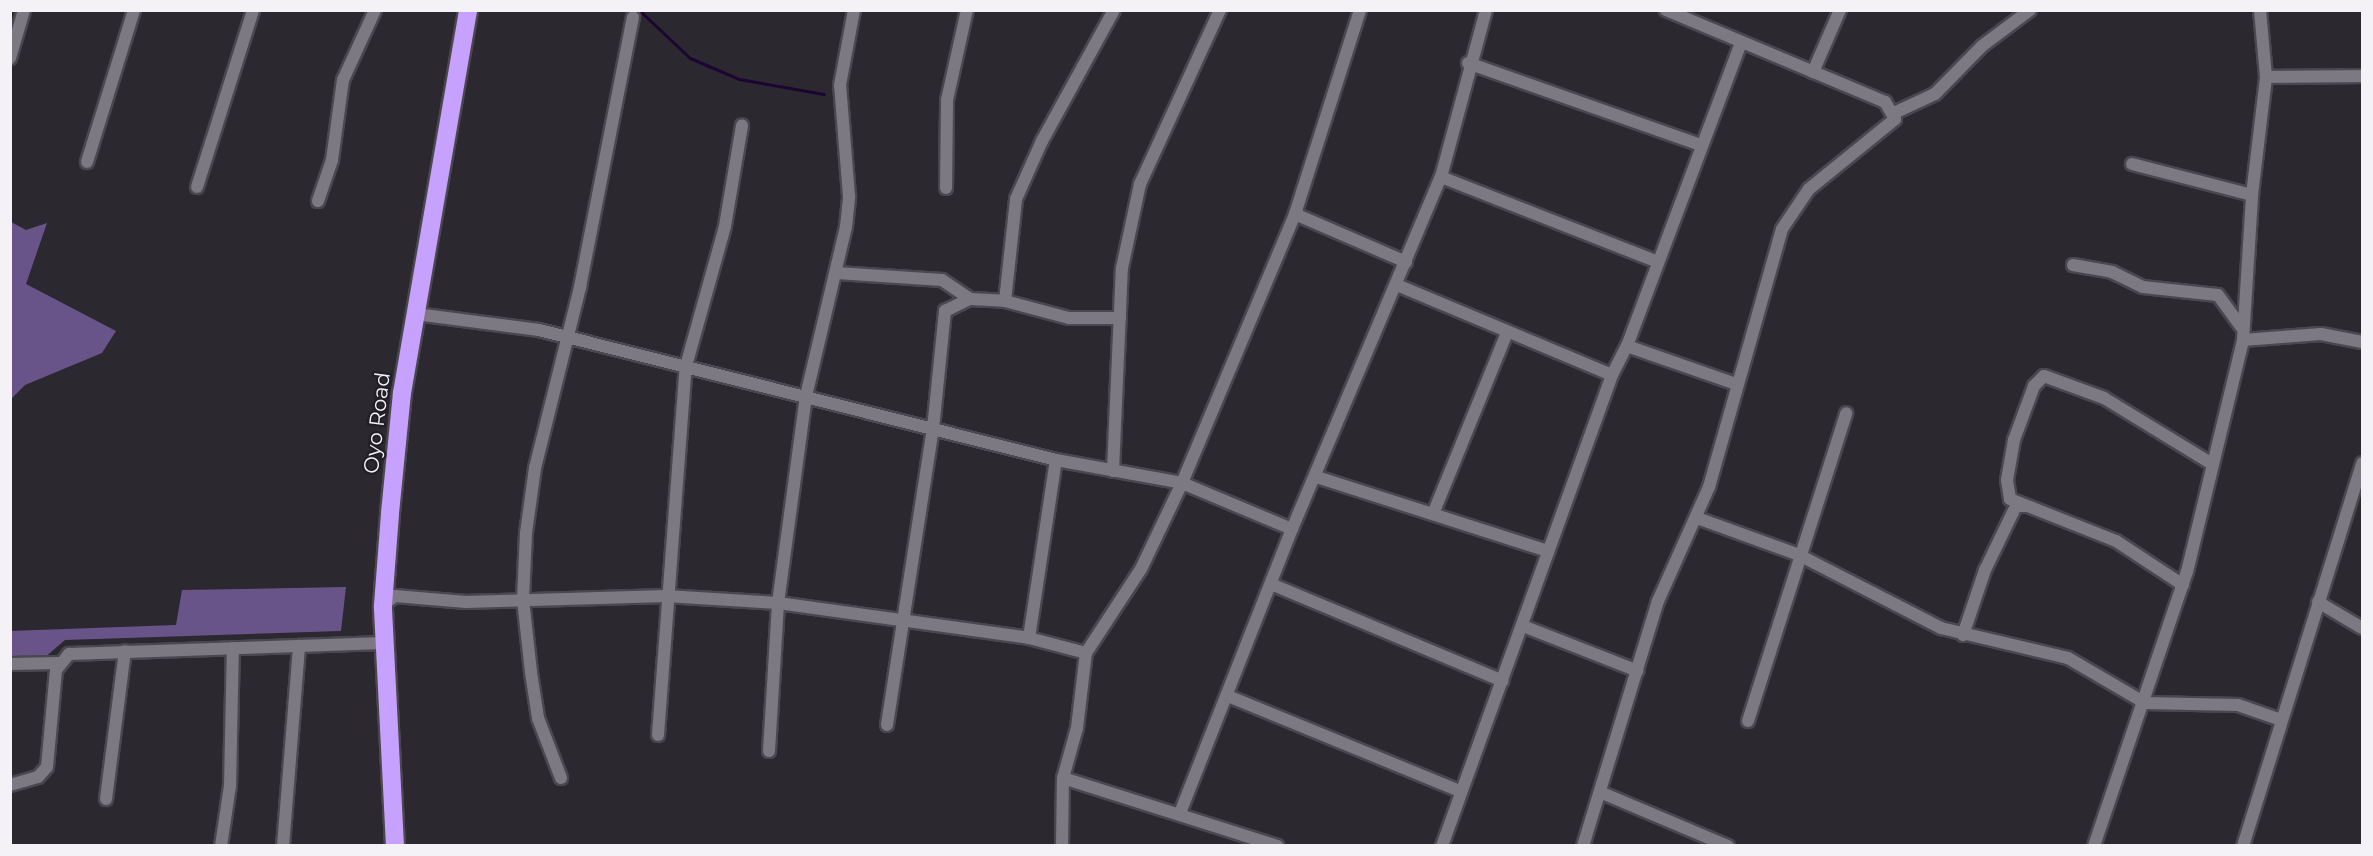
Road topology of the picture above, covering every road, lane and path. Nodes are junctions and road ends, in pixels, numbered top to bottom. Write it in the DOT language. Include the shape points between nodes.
graph roads {
  1 [pos="24,10"];
  2 [pos="134,10"];
  3 [pos="253,10"];
  4 [pos="375,10"];
  5 [pos="468,10"];
  6 [pos="854,10"];
  7 [pos="967,10"];
  8 [pos="1114,10"];
  9 [pos="1220,10"];
  10 [pos="1360,10"];
  11 [pos="1486,10"];
  12 [pos="1666,10"];
  13 [pos="1840,10"];
  14 [pos="2030,10"];
  15 [pos="2260,10"];
  16 [pos="633,17"];
  17 [pos="1740,45"];
  18 [pos="10,58"];
  19 [pos="1468,63"];
  20 [pos="1813,72"];
  21 [pos="2362,76"];
  22 [pos="2266,77"];
  23 [pos="1894,112"];
  24 [pos="742,125"];
  25 [pos="1701,145"];
  26 [pos="87,162"];
  27 [pos="2132,164"];
  28 [pos="1441,177"];
  29 [pos="197,187"];
  30 [pos="946,188"];
  31 [pos="2252,195"];
  32 [pos="318,201"];
  33 [pos="1295,214"];
  34 [pos="1655,261"];
  35 [pos="1406,262"];
  36 [pos="2073,265"];
  37 [pos="837,273"];
  38 [pos="1396,285"];
  39 [pos="970,299"];
  40 [pos="1005,301"];
  41 [pos="416,314"];
  42 [pos="1120,318"];
  43 [pos="2242,333"];
  44 [pos="1506,335"];
  45 [pos="566,337"];
  46 [pos="2362,342"];
  47 [pos="1627,345"];
  48 [pos="686,366"];
  49 [pos="1612,375"];
  50 [pos="1736,384"];
  51 [pos="806,396"];
  52 [pos="1846,413"];
  53 [pos="933,429"];
  54 [pos="1056,460"];
  55 [pos="2362,463"];
  56 [pos="2212,464"];
  57 [pos="1113,471"];
  58 [pos="1317,477"];
  59 [pos="2360,477"];
  60 [pos="1182,483"];
  61 [pos="2028,506"];
  62 [pos="1433,514"];
  63 [pos="1697,518"];
  64 [pos="1292,529"];
  65 [pos="1547,551"];
  66 [pos="1799,555"];
  67 [pos="1271,584"];
  68 [pos="2183,585"];
  69 [pos="666,596"];
  70 [pos="523,599"];
  71 [pos="2318,602"];
  72 [pos="778,603"];
  73 [pos="383,604"];
  74 [pos="902,620"];
  75 [pos="1523,626"];
  76 [pos="2362,628"];
  77 [pos="1963,635"];
  78 [pos="1029,638"];
  79 [pos="385,643"];
  80 [pos="299,646"];
  81 [pos="232,648"];
  82 [pos="125,651"];
  83 [pos="1086,653"];
  84 [pos="58,663"];
  85 [pos="10,664"];
  86 [pos="1638,671"];
  87 [pos="1503,681"];
  88 [pos="1228,696"];
  89 [pos="2145,703"];
  90 [pos="2281,720"];
  91 [pos="1748,721"];
  92 [pos="887,725"];
  93 [pos="658,735"];
  94 [pos="769,751"];
  95 [pos="561,778"];
  96 [pos="1063,778"];
  97 [pos="10,785"];
  98 [pos="1460,791"];
  99 [pos="1600,792"];
  100 [pos="106,799"];
  101 [pos="1180,813"];
  102 [pos="1259,843"];
  103 [pos="1712,843"];
  104 [pos="221,846"];
  105 [pos="282,846"];
  106 [pos="395,846"];
  107 [pos="1062,846"];
  108 [pos="1277,846"];
  109 [pos="1442,846"];
  110 [pos="1583,846"];
  111 [pos="1728,846"];
  112 [pos="2094,846"];
  113 [pos="2243,846"];
  1 -- 18 [label="street"];
  2 -- 26 [label="street"];
  3 -- 29 [label="street"];
  4 -- 32 [label="street" via="343,80 332,160"];
  5 -- 41 [label="highway, Oyo Road"];
  6 -- 37 [label="street" via="840,85 849,196"];
  7 -- 30 [label="street" via="947,100"];
  8 -- 40 [label="street" via="1033,159 1016,200"];
  9 -- 42 [label="street" via="1140,184 1122,268"];
  10 -- 33 [label="street"];
  11 -- 19 [label="street"];
  12 -- 17 [label="street"];
  13 -- 20 [label="street"];
  14 -- 23 [label="street" via="1982,46 1935,94"];
  15 -- 22 [label="street"];
  16 -- 45 [label="street" via="601,187"];
  17 -- 20 [label="street"];
  17 -- 25 [label="street"];
  19 -- 25 [label="street"];
  19 -- 28 [label="street"];
  20 -- 23 [label="street" via="1885,102"];
  21 -- 22 [label="street"];
  22 -- 31 [label="street"];
  23 -- 50 [label="street" via="1892,126 1809,189 1782,229"];
  24 -- 48 [label="street" via="725,226"];
  25 -- 34 [label="street"];
  27 -- 31 [label="street"];
  28 -- 34 [label="street"];
  28 -- 35 [label="street"];
  31 -- 43 [label="street"];
  33 -- 35 [label="street"];
  33 -- 60 [label="street"];
  34 -- 47 [label="street"];
  35 -- 38 [label="street"];
  36 -- 43 [label="street" via="2112,272 2142,287 2218,295"];
  37 -- 39 [label="street" via="942,280"];
  37 -- 51 [label="street"];
  38 -- 44 [label="street"];
  38 -- 58 [label="street"];
  39 -- 40 [label="street"];
  39 -- 53 [label="street" via="945,311"];
  40 -- 42 [label="street" via="1069,318"];
  41 -- 45 [label="street" via="495,322"];
  41 -- 73 [label="highway, Oyo Road" via="402,393"];
  42 -- 57 [label="street"];
  43 -- 46 [label="street" via="2321,334"];
  43 -- 56 [label="street"];
  44 -- 49 [label="street"];
  44 -- 62 [label="street"];
  45 -- 48 [label="street"];
  45 -- 70 [label="street" via="535,468"];
  47 -- 49 [label="street"];
  47 -- 50 [label="street"];
  48 -- 51 [label="street"];
  48 -- 69 [label="street"];
  49 -- 65 [label="street"];
  50 -- 63 [label="street"];
  51 -- 53 [label="street"];
  51 -- 72 [label="street"];
  52 -- 66 [label="street"];
  53 -- 54 [label="street"];
  53 -- 74 [label="street"];
  54 -- 57 [label="street"];
  54 -- 78 [label="street"];
  55 -- 59 [label="street"];
  56 -- 61 [label="street" via="2104,398 2044,376 2024,409 2007,480 2010,499"];
  56 -- 68 [label="street"];
  57 -- 60 [label="street"];
  58 -- 62 [label="street"];
  58 -- 64 [label="street"];
  59 -- 71 [label="street"];
  60 -- 64 [label="street"];
  60 -- 83 [label="street" via="1141,569"];
  61 -- 68 [label="street" via="2116,541"];
  61 -- 77 [label="street" via="2016,506 1985,570"];
  62 -- 65 [label="street"];
  63 -- 66 [label="street"];
  63 -- 86 [label="street" via="1658,601"];
  64 -- 67 [label="street"];
  65 -- 75 [label="street"];
  66 -- 77 [label="street" via="1902,610"];
  66 -- 91 [label="street"];
  67 -- 87 [label="street"];
  67 -- 88 [label="street"];
  68 -- 89 [label="street"];
  69 -- 70 [label="street"];
  69 -- 72 [label="street"];
  69 -- 93 [label="street"];
  70 -- 73 [label="street" via="466,602 395,596"];
  70 -- 95 [label="street" via="538,718"];
  71 -- 76 [label="street"];
  71 -- 90 [label="street"];
  72 -- 74 [label="street"];
  72 -- 94 [label="street"];
  73 -- 79 [label="highway, Oyo Road"];
  74 -- 78 [label="street"];
  74 -- 92 [label="street"];
  75 -- 86 [label="street"];
  75 -- 87 [label="street"];
  77 -- 89 [label="street" via="2068,658"];
  78 -- 83 [label="street"];
  79 -- 80 [label="street"];
  79 -- 106 [label="highway, Oyo Road"];
  80 -- 81 [label="street"];
  80 -- 105 [label="street"];
  81 -- 82 [label="street"];
  81 -- 104 [label="street" via="230,786"];
  82 -- 84 [label="street" via="75,652"];
  82 -- 100 [label="street"];
  83 -- 96 [label="street" via="1077,728"];
  84 -- 85 [label="street"];
  84 -- 97 [label="street" via="47,767 38,777"];
  86 -- 99 [label="street"];
  87 -- 98 [label="street"];
  88 -- 98 [label="street"];
  88 -- 101 [label="street"];
  89 -- 90 [label="street" via="2238,705"];
  89 -- 112 [label="street"];
  90 -- 113 [label="street"];
  96 -- 101 [label="street"];
  96 -- 107 [label="street"];
  98 -- 109 [label="street"];
  99 -- 103 [label="street"];
  99 -- 110 [label="street"];
  101 -- 102 [label="street"];
  102 -- 108 [label="street"];
  103 -- 111 [label="street"];
}
